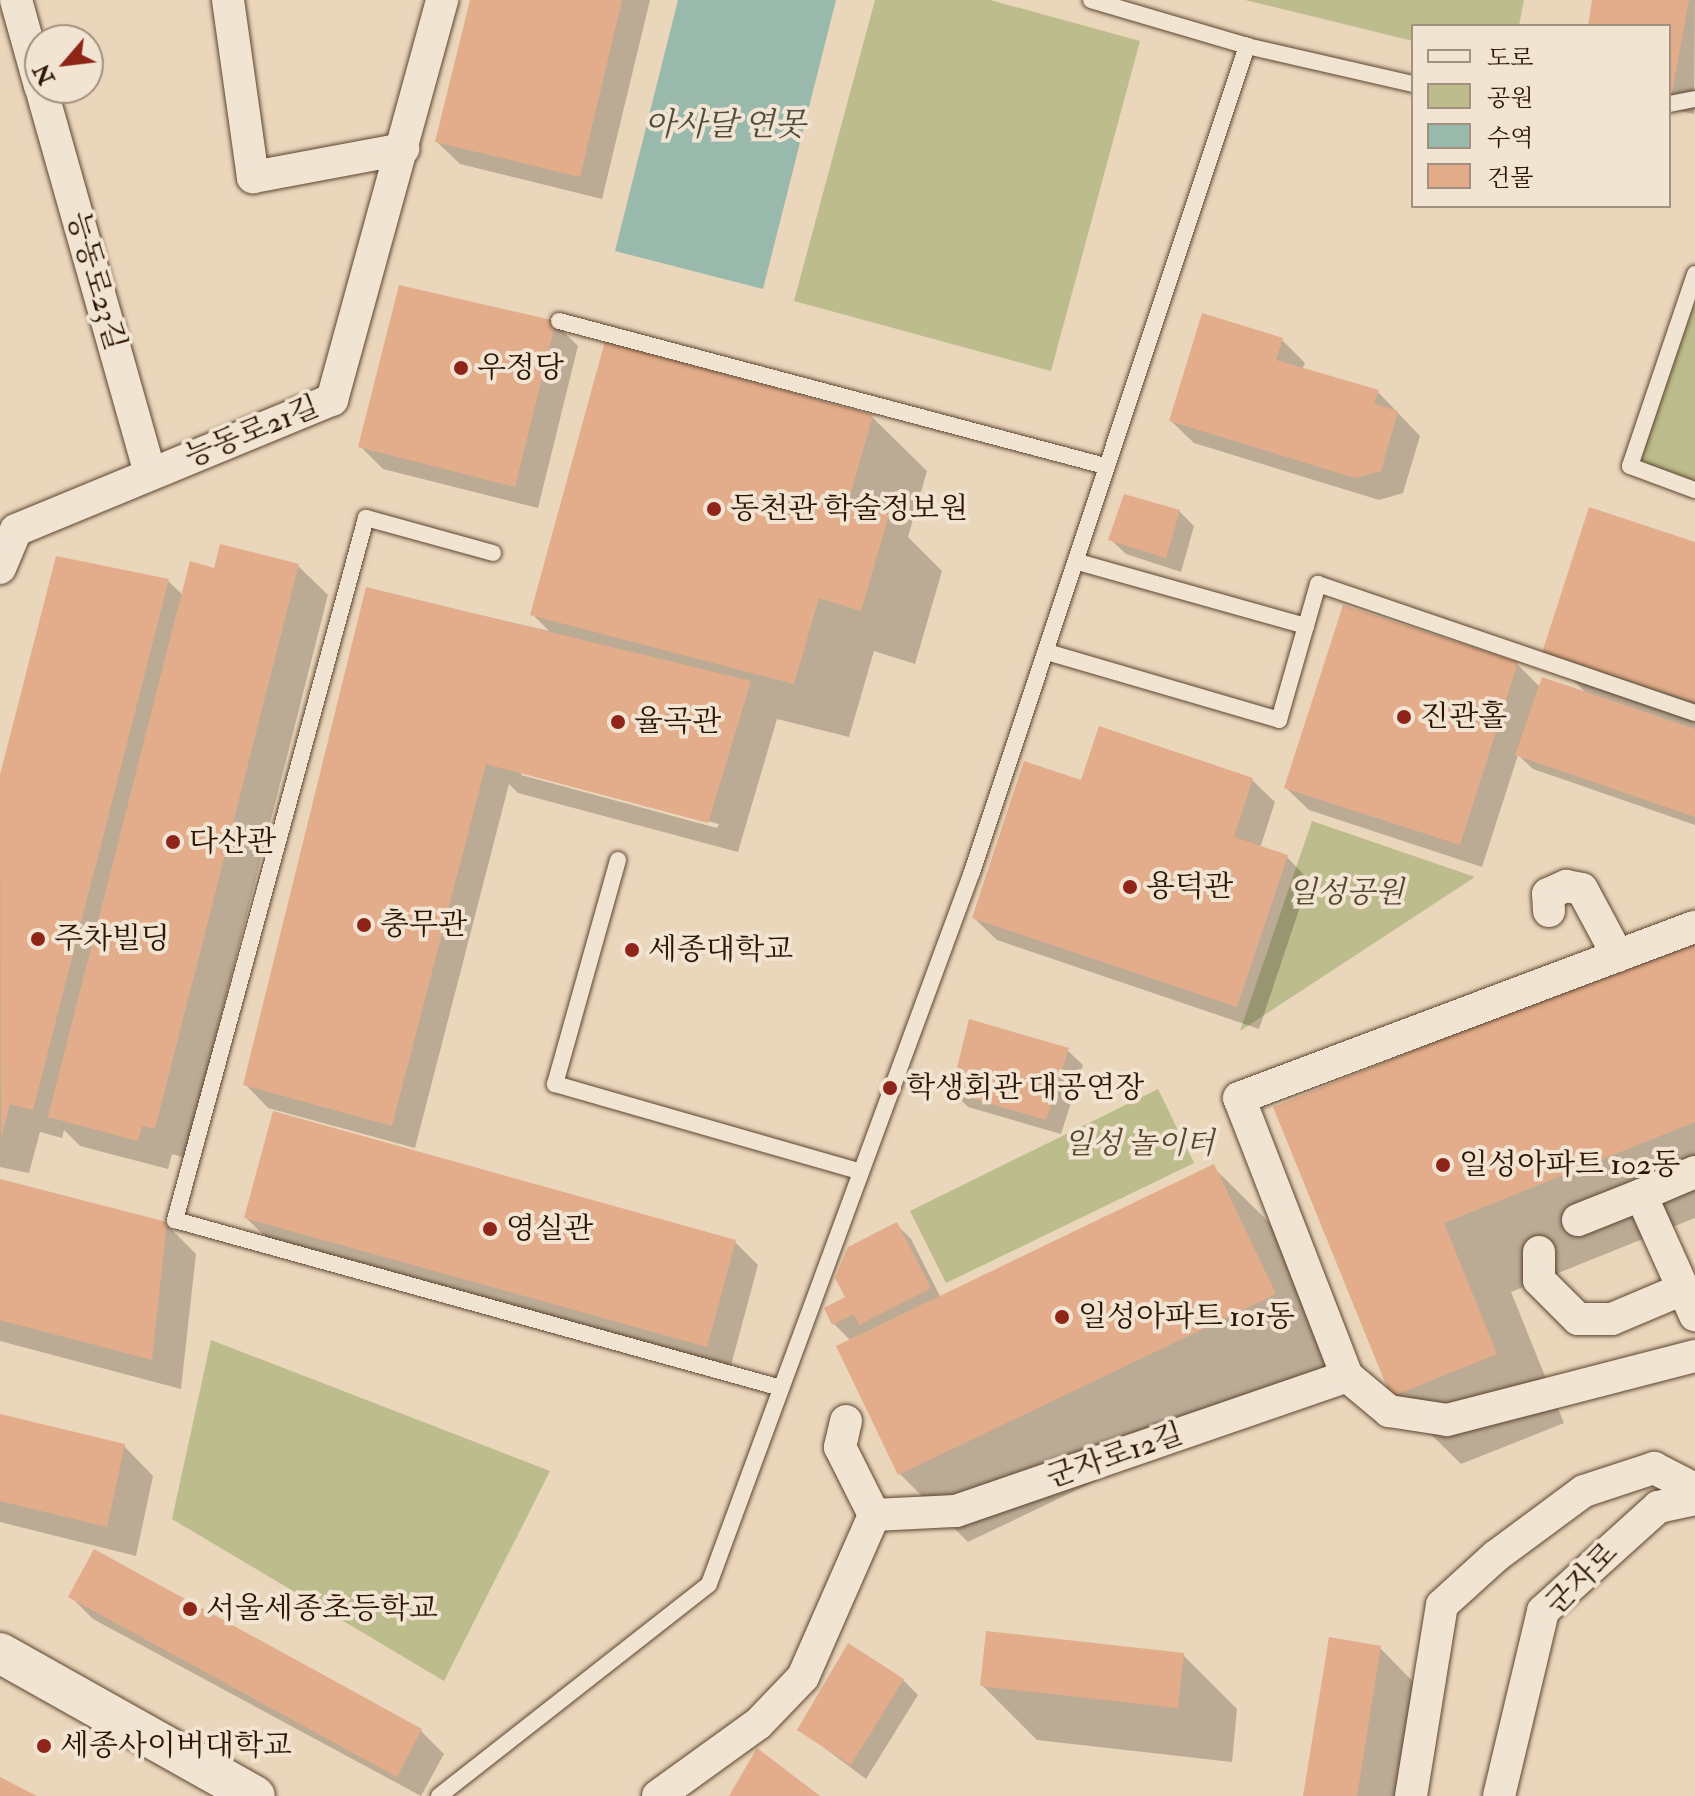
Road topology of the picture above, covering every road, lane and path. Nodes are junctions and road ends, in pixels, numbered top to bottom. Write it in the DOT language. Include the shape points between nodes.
graph roads {
  1 [pos="16,0"];
  2 [pos="228,0"];
  3 [pos="442,0"];
  4 [pos="1091,0"];
  5 [pos="24,29"];
  6 [pos="1247,46"];
  7 [pos="1411,84"];
  8 [pos="1695,99"];
  9 [pos="45,104"];
  10 [pos="1671,104"];
  11 [pos="403,149"];
  12 [pos="1695,274"];
  13 [pos="559,321"];
  14 [pos="1105,466"];
  15 [pos="150,473"];
  16 [pos="1695,490"];
  17 [pos="493,553"];
  18 [pos="1078,562"];
  19 [pos="0,568"];
  20 [pos="1306,626"];
  21 [pos="1047,652"];
  22 [pos="1695,713"];
  23 [pos="618,860"];
  24 [pos="1549,911"];
  25 [pos="1695,927"];
  26 [pos="1618,956"];
  27 [pos="861,1172"];
  28 [pos="1695,1172"];
  29 [pos="1641,1195"];
  30 [pos="1578,1220"];
  31 [pos="1539,1252"];
  32 [pos="1689,1302"];
  33 [pos="1695,1356"];
  34 [pos="1347,1376"];
  35 [pos="781,1388"];
  36 [pos="846,1421"];
  37 [pos="1695,1489"];
  38 [pos="1695,1499"];
  39 [pos="874,1515"];
  40 [pos="0,1653"];
  41 [pos="255,1796"];
  42 [pos="439,1796"];
  43 [pos="658,1796"];
  44 [pos="1411,1796"];
  45 [pos="1499,1796"];
  1 -- 5 [label="street, 능동로23길"];
  2 -- 11 [label="street" via="253,177"];
  3 -- 11 [label="street, 능동로21길"];
  4 -- 6 [label="lane"];
  6 -- 7 [label="lane"];
  6 -- 14 [label="lane"];
  8 -- 10 [label="lane"];
  9 -- 15 [label="street, 능동로23길"];
  11 -- 15 [label="street, 능동로21길" via="332,400"];
  12 -- 16 [label="lane" via="1630,466"];
  13 -- 14 [label="lane"];
  14 -- 18 [label="lane"];
  15 -- 19 [label="street, 능동로21길" via="16,530"];
  17 -- 35 [label="lane" via="366,518 175,1220"];
  18 -- 20 [label="lane"];
  18 -- 21 [label="lane"];
  20 -- 21 [label="lane" via="1279,720"];
  20 -- 22 [label="lane" via="1318,584"];
  21 -- 27 [label="lane"];
  23 -- 27 [label="lane" via="555,1084"];
  24 -- 26 [label="street" via="1548,894 1566,886 1582,889"];
  25 -- 26 [label="street"];
  26 -- 34 [label="street" via="1239,1098"];
  27 -- 35 [label="lane"];
  28 -- 29 [label="street"];
  29 -- 30 [label="street"];
  29 -- 32 [label="street"];
  31 -- 32 [label="street" via="1539,1280 1578,1319 1612,1319"];
  33 -- 34 [label="street" via="1447,1420 1389,1411"];
  34 -- 39 [label="street, 군자로12길" via="956,1511"];
  35 -- 42 [label="lane" via="709,1584"];
  36 -- 39 [label="street" via="840,1447"];
  37 -- 44 [label="street" via="1654,1468 1584,1491 1496,1556 1442,1605"];
  38 -- 45 [label="street, 군자로" via="1658,1507 1543,1611"];
  39 -- 43 [label="street" via="803,1677 758,1724"];
  40 -- 41 [label="street"];
}
